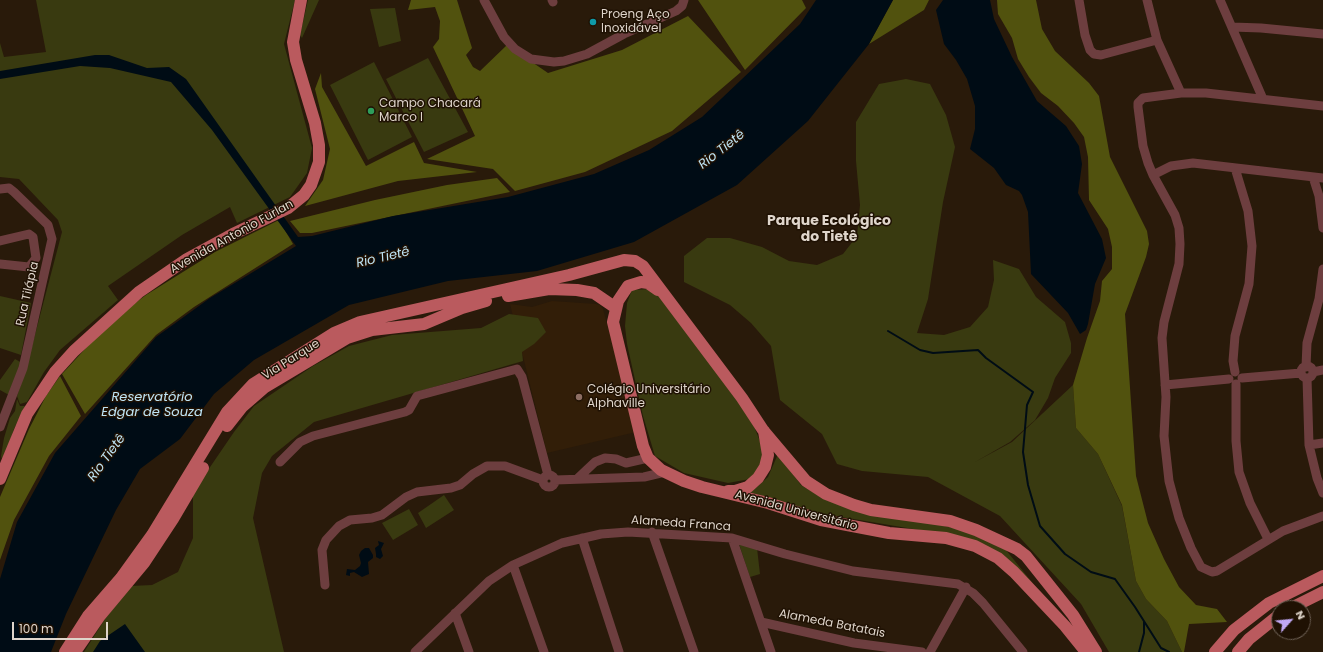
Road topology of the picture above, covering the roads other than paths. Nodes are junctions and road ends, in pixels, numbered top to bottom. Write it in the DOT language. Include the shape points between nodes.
graph roads {
  1 [pos="301,0"];
  2 [pos="484,0"];
  3 [pos="684,0"];
  4 [pos="1079,0"];
  5 [pos="1147,0"];
  6 [pos="1220,0"];
  7 [pos="1232,27"];
  8 [pos="1323,34"];
  9 [pos="1157,40"];
  10 [pos="1181,93"];
  11 [pos="1263,99"];
  12 [pos="1323,106"];
  13 [pos="1235,168"];
  14 [pos="1152,175"];
  15 [pos="1313,177"];
  16 [pos="1323,178"];
  17 [pos="0,189"];
  18 [pos="1323,225"];
  19 [pos="1323,228"];
  20 [pos="0,241"];
  21 [pos="635,261"];
  22 [pos="0,264"];
  23 [pos="1323,269"];
  24 [pos="664,294"];
  25 [pos="1321,299"];
  26 [pos="424,306"];
  27 [pos="616,308"];
  28 [pos="424,324"];
  29 [pos="1323,370"];
  30 [pos="1307,372"];
  31 [pos="1235,378"];
  32 [pos="1165,385"];
  33 [pos="0,426"];
  34 [pos="763,430"];
  35 [pos="1323,443"];
  36 [pos="1309,445"];
  37 [pos="648,458"];
  38 [pos="280,462"];
  39 [pos="635,462"];
  40 [pos="665,472"];
  41 [pos="637,477"];
  42 [pos="549,478"];
  43 [pos="578,478"];
  44 [pos="0,479"];
  45 [pos="722,491"];
  46 [pos="1323,493"];
  47 [pos="1323,516"];
  48 [pos="652,532"];
  49 [pos="582,538"];
  50 [pos="732,538"];
  51 [pos="1268,539"];
  52 [pos="513,565"];
  53 [pos="1323,576"];
  54 [pos="325,585"];
  55 [pos="966,587"];
  56 [pos="1323,592"];
  57 [pos="1307,600"];
  58 [pos="455,613"];
  59 [pos="761,622"];
  60 [pos="1271,622"];
  61 [pos="1065,626"];
  62 [pos="1082,628"];
  63 [pos="72,648"];
  64 [pos="415,652"];
  65 [pos="469,652"];
  66 [pos="544,652"];
  67 [pos="619,652"];
  68 [pos="694,652"];
  69 [pos="771,652"];
  70 [pos="922,652"];
  71 [pos="930,652"];
  72 [pos="1022,652"];
  73 [pos="1082,652"];
  74 [pos="1086,652"];
  75 [pos="1096,652"];
  76 [pos="1100,652"];
  77 [pos="1215,652"];
  78 [pos="1238,652"];
  1 -- 44 [label="main road, Avenida Antonio Furlan" via="293,42 319,145 319,162 311,185 304,195 288,208 187,259 145,288 74,352 55,372 27,414"];
  2 -- 3 [label="street" via="504,38 515,49 531,59 554,62 587,54 676,11"];
  4 -- 9 [label="street" via="1085,35 1094,54 1107,54"];
  5 -- 9 [label="street"];
  6 -- 7 [label="street"];
  7 -- 8 [label="street"];
  7 -- 11 [label="street"];
  9 -- 10 [label="street"];
  10 -- 11 [label="street"];
  10 -- 14 [label="street" via="1143,98 1138,103 1143,146"];
  11 -- 12 [label="street"];
  13 -- 14 [label="street" via="1181,164"];
  13 -- 15 [label="street"];
  13 -- 31 [label="street" via="1248,211 1252,246 1249,284 1235,336"];
  14 -- 32 [label="street" via="1175,215 1180,244 1177,278 1167,309 1162,338"];
  15 -- 16 [label="street"];
  15 -- 18 [label="street"];
  17 -- 33 [label="street, Rua Tilápia" via="9,188 14,192 48,226 52,239 23,368"];
  18 -- 19 [label="street"];
  20 -- 22 [label="street" via="29,234 33,237 36,258 29,267"];
  21 -- 24 [label="main road, Avenida Universitário" via="643,266"];
  21 -- 26 [label="main road, Via Parque" via="615,262 569,275"];
  23 -- 25 [label="street"];
  24 -- 27 [label="main road" via="648,284 636,283 623,290"];
  24 -- 34 [label="main road, Avenida Universitário"];
  25 -- 30 [label="street" via="1307,343"];
  26 -- 28 [label="main road"];
  26 -- 63 [label="main road, Via Parque" via="345,327 244,392 220,422 152,535 121,578 88,616"];
  27 -- 28 [label="main road, Via Parque" via="594,293 549,289 490,300 462,308"];
  27 -- 37 [label="main road" via="613,322"];
  28 -- 63 [label="main road, Via Parque" via="372,330 347,338 252,397 229,423 144,563"];
  29 -- 30 [label="street"];
  30 -- 31 [label="street"];
  30 -- 36 [label="street"];
  31 -- 32 [label="street"];
  31 -- 51 [label="street" via="1239,472 1250,503"];
  32 -- 51 [label="street" via="1164,436 1169,481 1190,548 1198,562 1206,570 1216,571"];
  34 -- 45 [label="main road" via="768,455 765,467 758,478 748,486 735,491"];
  34 -- 62 [label="main road, Avenida Universitário" via="801,476 826,494 871,510 960,524 1017,549 1026,556"];
  35 -- 36 [label="street"];
  36 -- 46 [label="street"];
  37 -- 39 [label="street"];
  37 -- 40 [label="main road, Avenida Universitário"];
  38 -- 42 [label="street" via="300,442 313,436 406,412 417,396 518,369"];
  39 -- 41 [label="street"];
  39 -- 43 [label="street" via="626,463 605,458 595,462"];
  40 -- 41 [label="street"];
  40 -- 45 [label="main road, Avenida Universitário" via="692,484"];
  41 -- 43 [label="street"];
  42 -- 43 [label="street"];
  42 -- 54 [label="street" via="505,466 487,466 460,486 417,492 382,515 344,523 331,532 322,550"];
  45 -- 61 [label="main road, Avenida Universitário" via="821,520 861,528 946,538 975,546 998,558 1014,572"];
  47 -- 51 [label="street"];
  48 -- 49 [label="street, Alameda Franca" via="614,533"];
  48 -- 50 [label="street, Alameda Franca"];
  48 -- 68 [label="street"];
  49 -- 52 [label="street, Alameda Franca" via="562,543"];
  49 -- 67 [label="street"];
  50 -- 55 [label="street, Alameda Franca" via="853,571 948,582"];
  50 -- 59 [label="street"];
  52 -- 58 [label="street, Alameda Franca" via="489,581"];
  52 -- 66 [label="street"];
  53 -- 77 [label="main road" via="1269,603 1234,630"];
  55 -- 71 [label="street"];
  55 -- 72 [label="street, Alameda Franca" via="983,603"];
  56 -- 57 [label="main road"];
  58 -- 64 [label="street, Alameda Franca"];
  58 -- 65 [label="street"];
  59 -- 69 [label="street"];
  59 -- 70 [label="street, Alameda Batatais" via="854,643"];
  60 -- 78 [label="main road"];
  61 -- 73 [label="main road"];
  61 -- 74 [label="main road, Avenida Universitário"];
  62 -- 75 [label="main road, Avenida Universitário"];
  62 -- 76 [label="main road"];
}
